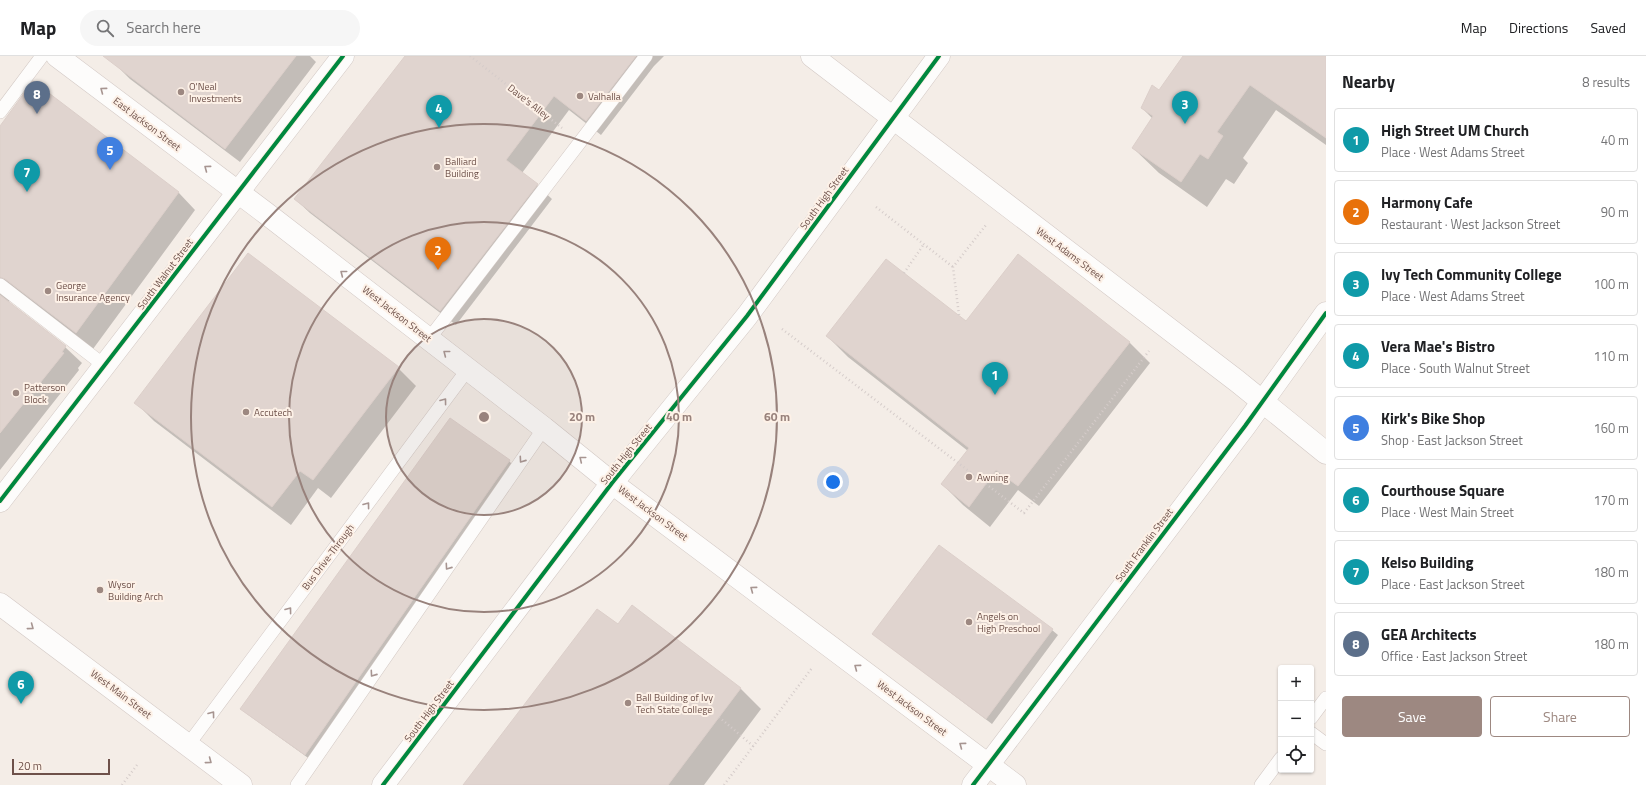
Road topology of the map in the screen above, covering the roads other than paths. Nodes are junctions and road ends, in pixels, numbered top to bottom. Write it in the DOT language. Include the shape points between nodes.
graph roads {
  1 [pos="42,56"];
  2 [pos="57,56"];
  3 [pos="343,56"];
  4 [pos="646,56"];
  5 [pos="812,56"];
  6 [pos="939,56"];
  7 [pos="0,112"];
  8 [pos="893,119"];
  9 [pos="238,192"];
  10 [pos="0,286"];
  11 [pos="1326,313"];
  12 [pos="429,339"];
  13 [pos="105,366"];
  14 [pos="468,369"];
  15 [pos="1263,401"];
  16 [pos="544,428"];
  17 [pos="1326,453"];
  18 [pos="612,483"];
  19 [pos="0,501"];
  20 [pos="0,604"];
  21 [pos="1326,698"];
  22 [pos="1314,714"];
  23 [pos="1314,735"];
  24 [pos="1326,744"];
  25 [pos="188,745"];
  26 [pos="1278,762"];
  27 [pos="988,765"];
  28 [pos="241,785"];
  29 [pos="297,785"];
  30 [pos="383,785"];
  31 [pos="973,785"];
  32 [pos="1015,785"];
  33 [pos="1261,785"];
  1 -- 7 [label="lane"];
  9 -- 2 [label="main road, East Jackson Street, one-way"];
  3 -- 9 [label="main road, South Walnut Street"];
  4 -- 12 [label="lane"];
  5 -- 8 [label="main road, West Adams Street"];
  6 -- 8 [label="main road, South High Street"];
  8 -- 15 [label="main road, West Adams Street"];
  8 -- 18 [label="main road, South High Street" via="747,316"];
  12 -- 9 [label="main road, West Jackson Street, one-way"];
  9 -- 13 [label="main road, South Walnut Street"];
  10 -- 13 [label="lane"];
  11 -- 15 [label="main road, South Franklin Street"];
  14 -- 12 [label="main road, West Jackson Street, one-way"];
  13 -- 19 [label="main road, South Walnut Street"];
  14 -- 16 [label="main road, West Jackson Street"];
  25 -- 14 [label="lane, Bus Drive-Through, one-way"];
  15 -- 17 [label="main road, West Adams Street"];
  15 -- 27 [label="main road, South Franklin Street"];
  18 -- 16 [label="main road, West Jackson Street, one-way"];
  16 -- 29 [label="lane, one-way"];
  27 -- 18 [label="main road, West Jackson Street, one-way"];
  18 -- 30 [label="main road, South High Street"];
  20 -- 25 [label="main road, West Main Street, one-way"];
  21 -- 22 [label="lane"];
  23 -- 24 [label="lane"];
  25 -- 28 [label="main road, West Main Street, one-way"];
  26 -- 33 [label="lane"];
  27 -- 31 [label="main road, South Franklin Street"];
  27 -- 32 [label="main road, West Jackson Street"];
}
